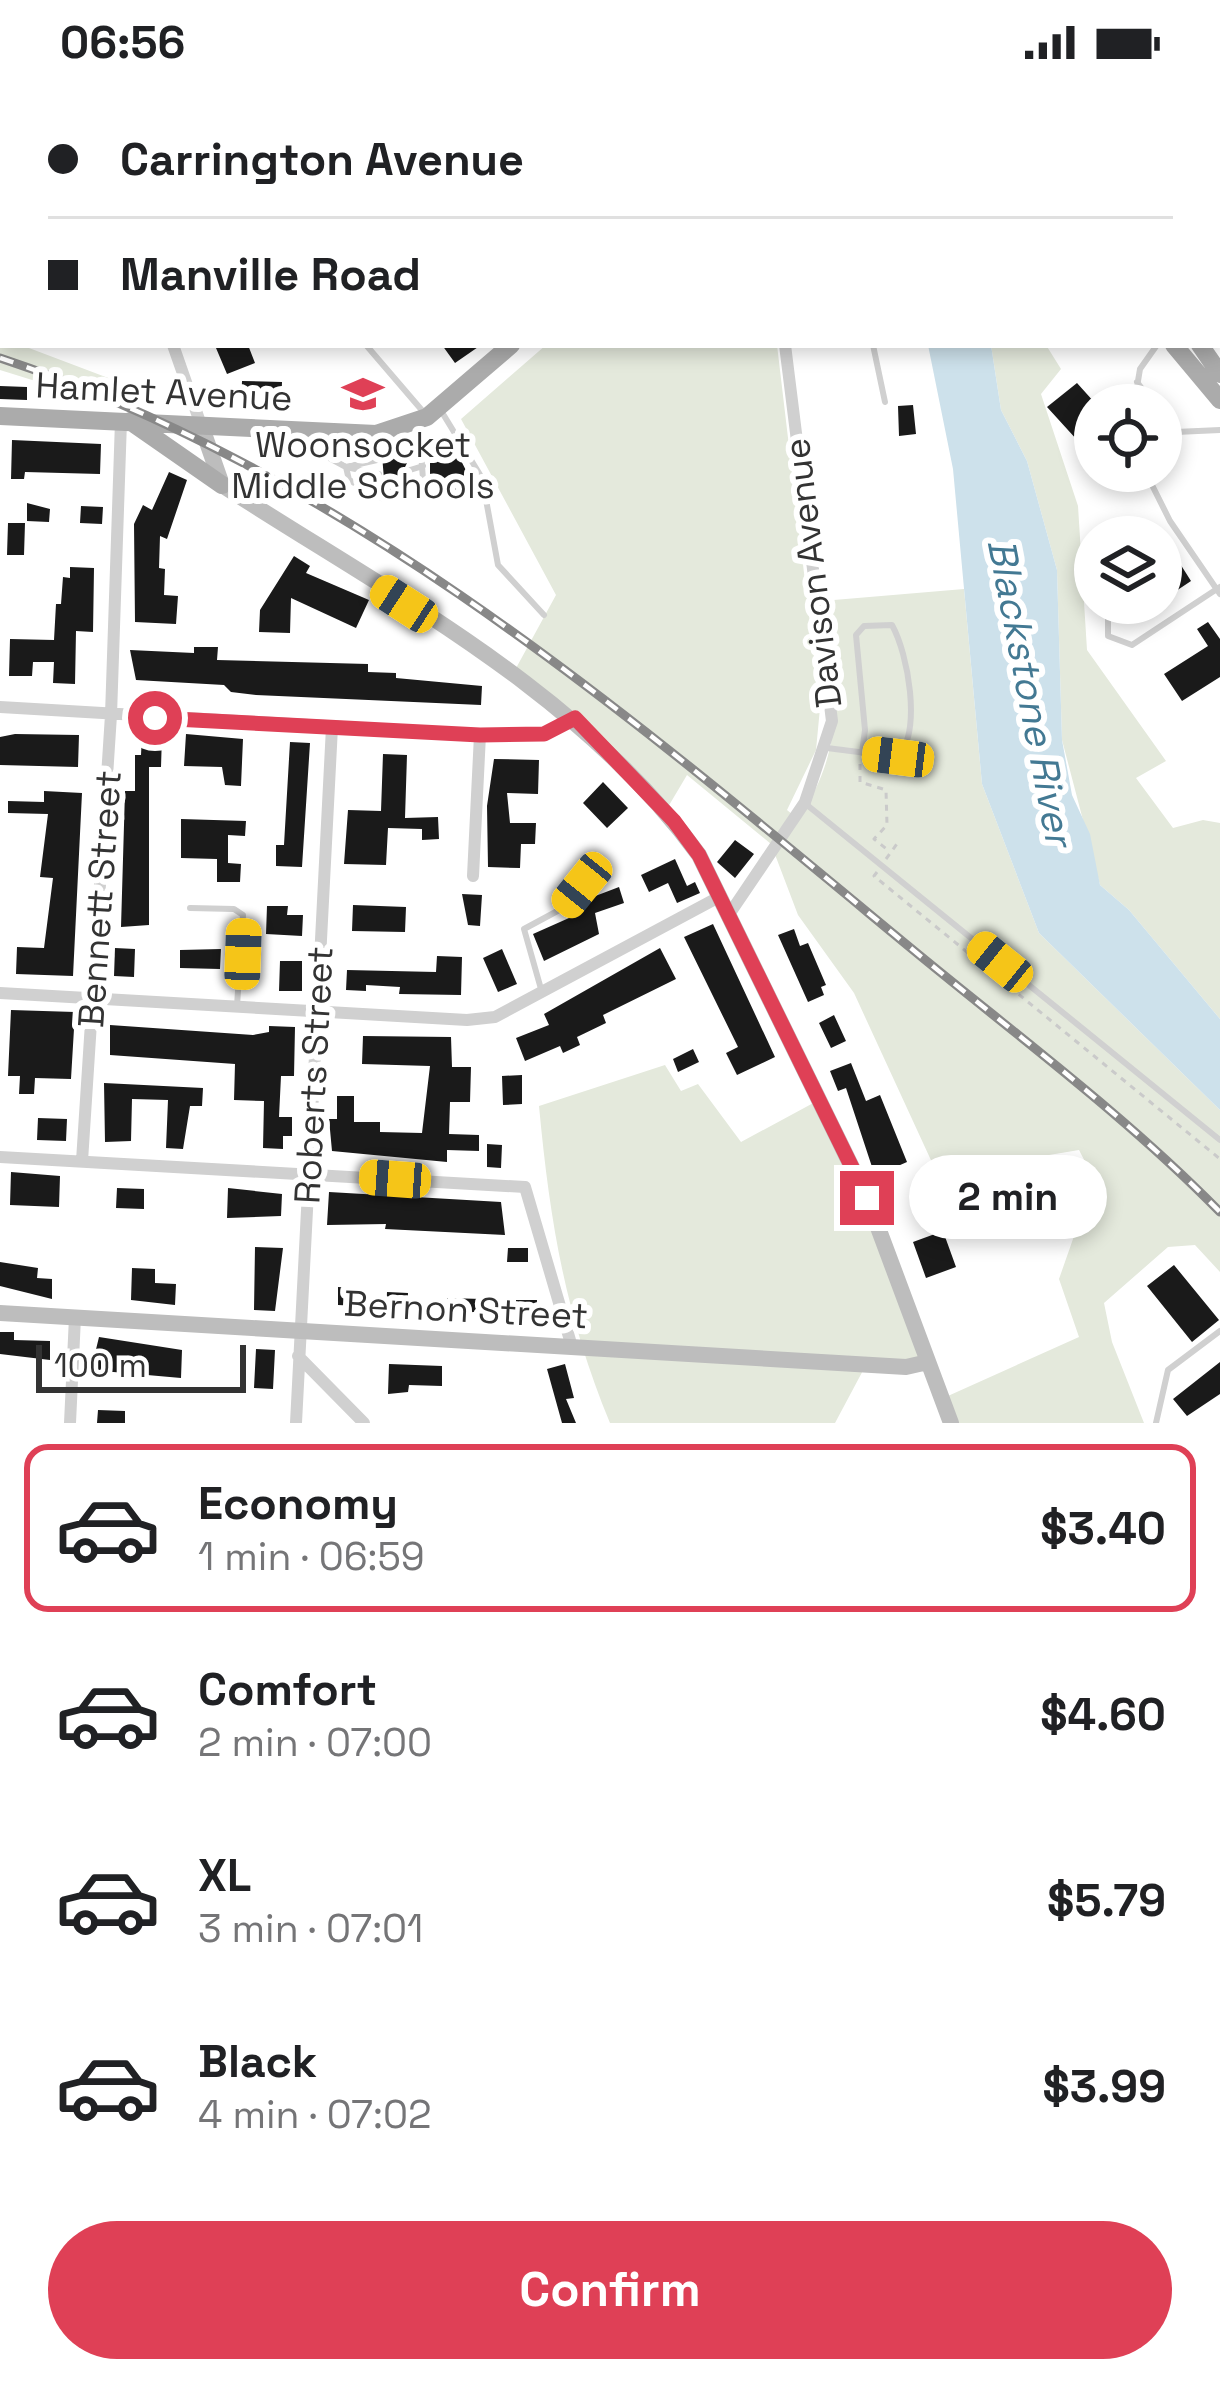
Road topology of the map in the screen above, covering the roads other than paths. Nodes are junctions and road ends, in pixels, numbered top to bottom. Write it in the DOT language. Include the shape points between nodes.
graph roads {
  1 [pos="174,348"];
  2 [pos="369,348"];
  3 [pos="507,348"];
  4 [pos="784,348"];
  5 [pos="873,348"];
  6 [pos="1155,348"];
  7 [pos="1177,348"];
  8 [pos="1202,348"];
  9 [pos="1220,374"];
  10 [pos="1137,382"];
  11 [pos="1220,400"];
  12 [pos="885,402"];
  13 [pos="0,416"];
  14 [pos="428,416"];
  15 [pos="126,421"];
  16 [pos="201,425"];
  17 [pos="1220,430"];
  18 [pos="308,431"];
  19 [pos="1182,432"];
  20 [pos="422,450"];
  21 [pos="407,454"];
  22 [pos="377,460"];
  23 [pos="423,466"];
  24 [pos="346,467"];
  25 [pos="410,470"];
  26 [pos="380,474"];
  27 [pos="222,485"];
  28 [pos="1156,492"];
  29 [pos="1219,589"];
  30 [pos="1182,613"];
  31 [pos="544,614"];
  32 [pos="1108,624"];
  33 [pos="1165,624"];
  34 [pos="0,707"];
  35 [pos="111,716"];
  36 [pos="575,718"];
  37 [pos="332,727"];
  38 [pos="480,735"];
  39 [pos="826,748"];
  40 [pos="862,753"];
  41 [pos="805,802"];
  42 [pos="473,876"];
  43 [pos="582,885"];
  44 [pos="719,897"];
  45 [pos="190,908"];
  46 [pos="728,916"];
  47 [pos="541,989"];
  48 [pos="0,993"];
  49 [pos="93,998"];
  50 [pos="237,1006"];
  51 [pos="316,1011"];
  52 [pos="1220,1140"];
  53 [pos="0,1157"];
  54 [pos="82,1161"];
  55 [pos="308,1174"];
  56 [pos="0,1313"];
  57 [pos="75,1316"];
  58 [pos="1220,1331"];
  59 [pos="299,1333"];
  60 [pos="572,1348"];
  61 [pos="298,1356"];
  62 [pos="928,1361"];
  63 [pos="70,1423"];
  64 [pos="296,1423"];
  65 [pos="364,1423"];
  66 [pos="951,1423"];
  67 [pos="1156,1423"];
  1 -- 16 [label="street"];
  2 -- 14 [label="lane"];
  3 -- 14 [label="main road, Hamlet Avenue"];
  4 -- 39 [label="street, Davison Avenue" via="832,721"];
  5 -- 12 [label="lane"];
  6 -- 10 [label="lane"];
  7 -- 11 [label="main road"];
  8 -- 9 [label="main road"];
  13 -- 15 [label="main road, Hamlet Avenue"];
  14 -- 18 [label="main road, Hamlet Avenue" via="376,434"];
  14 -- 20 [label="lane"];
  14 -- 31 [label="lane" via="482,478 498,565"];
  15 -- 16 [label="main road, Hamlet Avenue"];
  15 -- 27 [label="main road"];
  15 -- 35 [label="street, Bennett Street"];
  16 -- 18 [label="main road, Hamlet Avenue"];
  16 -- 27 [label="main road"];
  17 -- 19 [label="lane"];
  18 -- 24 [label="lane" via="309,447"];
  20 -- 21 [label="lane"];
  20 -- 23 [label="lane"];
  22 -- 24 [label="lane"];
  23 -- 24 [label="lane" via="424,494 383,499 349,480"];
  23 -- 25 [label="lane"];
  24 -- 26 [label="lane"];
  27 -- 36 [label="main road"];
  28 -- 29 [label="lane"];
  29 -- 30 [label="lane"];
  32 -- 33 [label="lane" via="1108,636 1132,645"];
  34 -- 35 [label="street"];
  35 -- 37 [label="street"];
  35 -- 49 [label="street, Bennett Street"];
  36 -- 38 [label="street" via="544,734"];
  36 -- 44 [label="main road" via="674,821"];
  37 -- 38 [label="street"];
  37 -- 51 [label="street, Roberts Street"];
  38 -- 42 [label="street"];
  39 -- 40 [label="lane"];
  39 -- 41 [label="street, Davison Avenue"];
  40 -- 40 [label="lane" via="856,635 864,626 892,625 907,690 905,749 898,757"];
  41 -- 46 [label="street, Davison Avenue"];
  41 -- 52 [label="lane"];
  43 -- 47 [label="lane" via="563,908 524,928"];
  44 -- 46 [label="main road"];
  44 -- 47 [label="street"];
  45 -- 50 [label="lane" via="243,915"];
  46 -- 62 [label="main road" via="867,1198"];
  47 -- 51 [label="street" via="495,1017 467,1020"];
  48 -- 49 [label="street"];
  49 -- 50 [label="street"];
  49 -- 54 [label="street, Bennett Street"];
  50 -- 51 [label="street"];
  51 -- 55 [label="street, Roberts Street"];
  53 -- 54 [label="street"];
  54 -- 55 [label="street"];
  55 -- 59 [label="street, Roberts Street"];
  55 -- 60 [label="street" via="525,1187"];
  56 -- 57 [label="main road, Bernon Street"];
  57 -- 59 [label="main road, Bernon Street"];
  57 -- 63 [label="street"];
  58 -- 67 [label="lane" via="1168,1370"];
  59 -- 60 [label="main road, Bernon Street"];
  59 -- 61 [label="street, Roberts Street"];
  60 -- 62 [label="main road, Bernon Street" via="906,1367"];
  61 -- 64 [label="street, Roberts Street"];
  61 -- 65 [label="street"];
  62 -- 66 [label="main road"];
}
